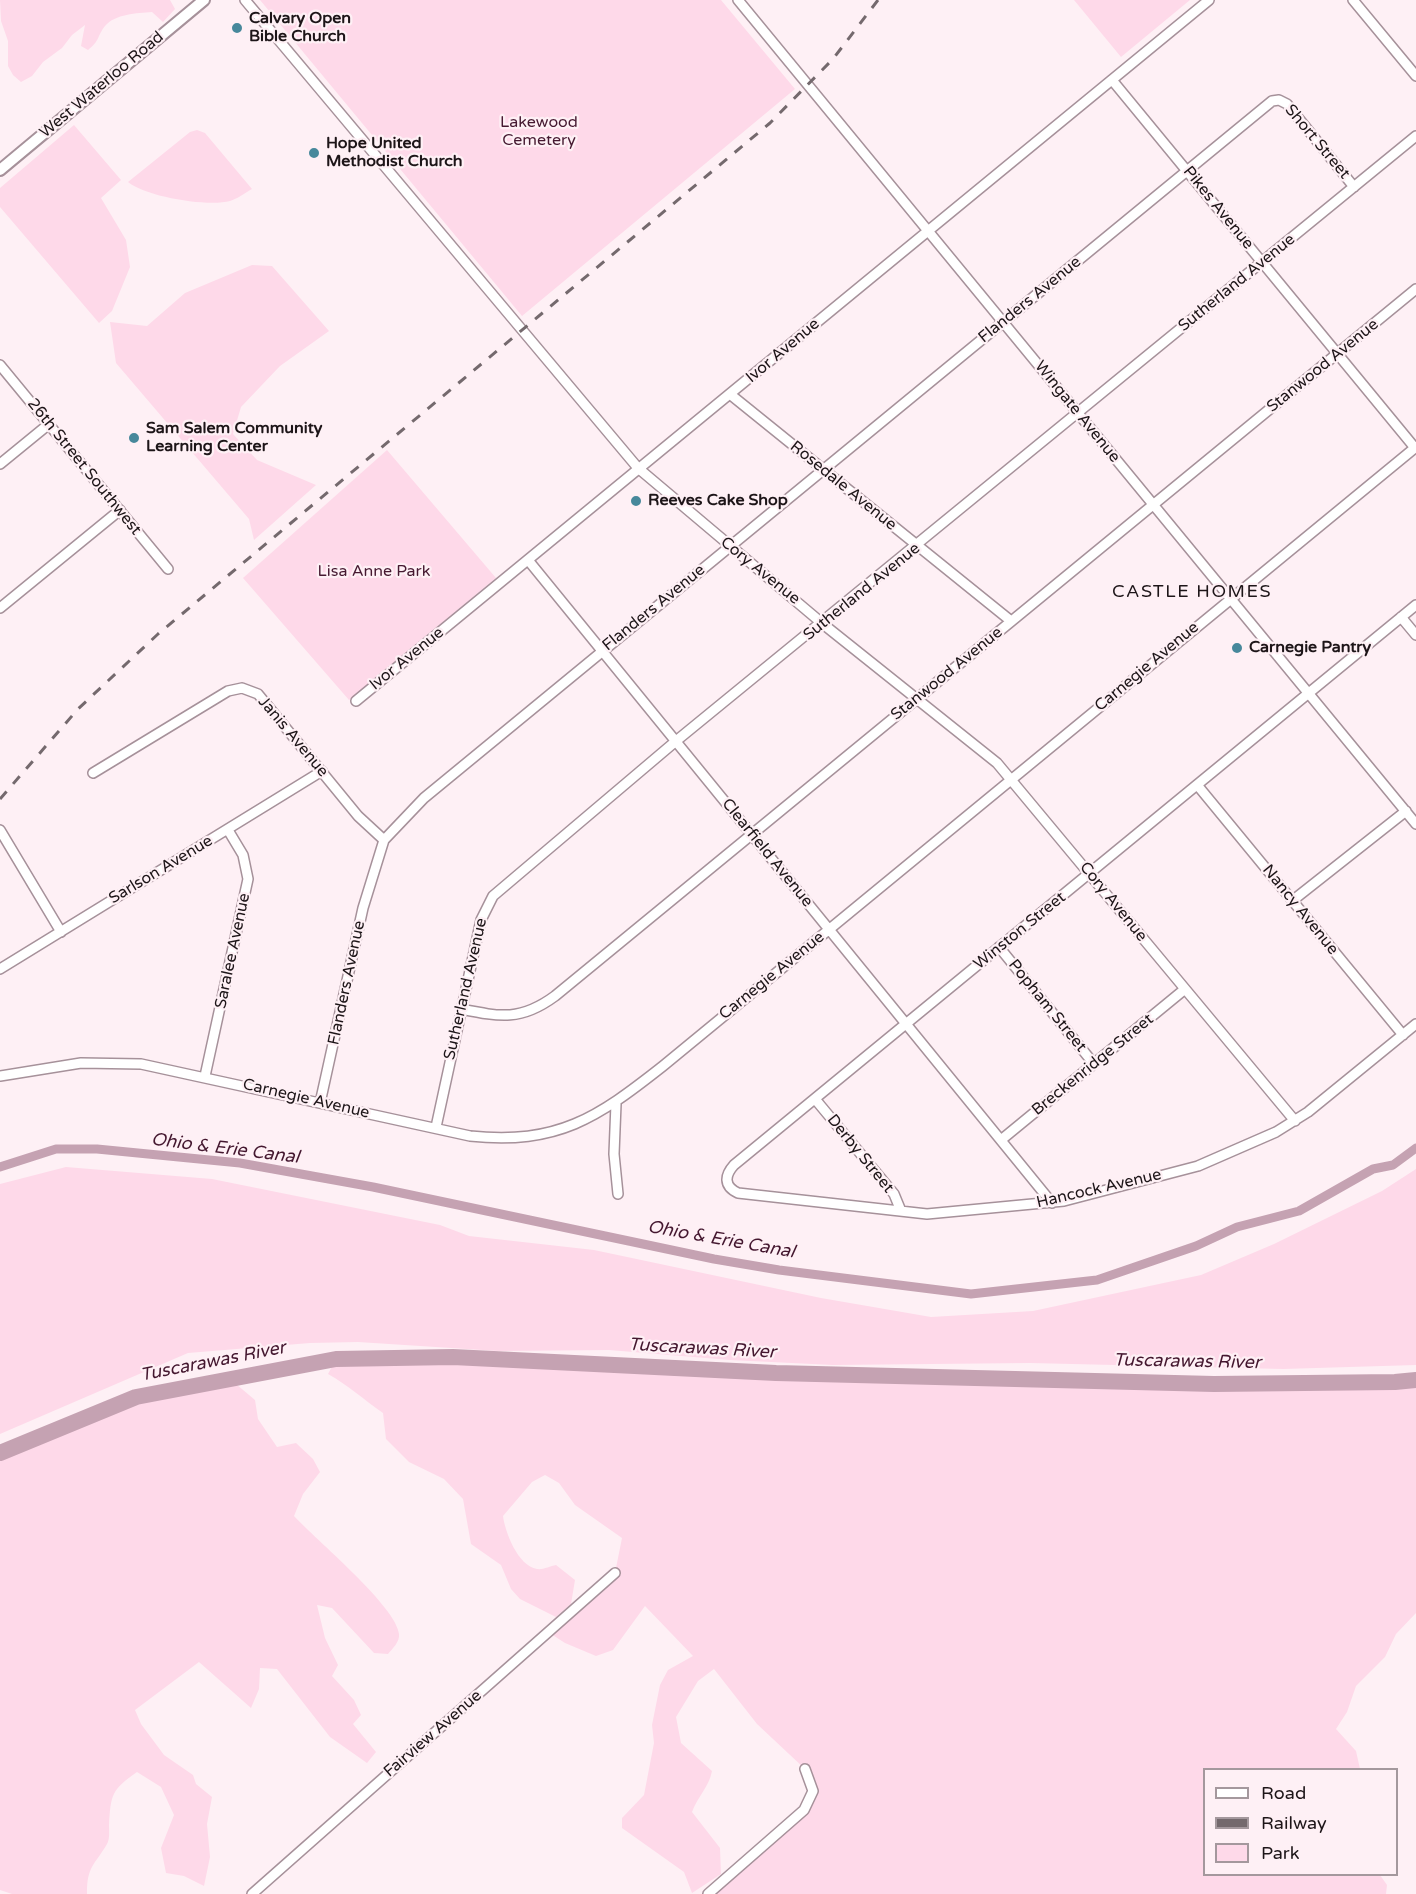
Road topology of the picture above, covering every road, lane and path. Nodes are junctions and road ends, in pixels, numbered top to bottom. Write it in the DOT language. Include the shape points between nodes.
graph roads {
  1 [pos="204,0"];
  2 [pos="245,0"];
  3 [pos="738,0"];
  4 [pos="1209,0"];
  5 [pos="1353,0"];
  6 [pos="1416,76"];
  7 [pos="1112,80"];
  8 [pos="1279,100"];
  9 [pos="1416,136"];
  10 [pos="0,170"];
  11 [pos="1188,171"];
  12 [pos="1354,187"];
  13 [pos="929,230"];
  14 [pos="1263,262"];
  15 [pos="1416,289"];
  16 [pos="1004,322"];
  17 [pos="1338,353"];
  18 [pos="0,364"];
  19 [pos="731,395"];
  20 [pos="1078,413"];
  21 [pos="49,424"];
  22 [pos="1415,447"];
  23 [pos="0,464"];
  24 [pos="638,468"];
  25 [pos="822,470"];
  26 [pos="1153,505"];
  27 [pos="120,510"];
  28 [pos="917,546"];
  29 [pos="729,547"];
  30 [pos="528,560"];
  31 [pos="168,569"];
  32 [pos="1230,599"];
  33 [pos="1416,605"];
  34 [pos="0,608"];
  35 [pos="1401,617"];
  36 [pos="1011,621"];
  37 [pos="823,624"];
  38 [pos="1416,635"];
  39 [pos="602,651"];
  40 [pos="1308,694"];
  41 [pos="918,698"];
  42 [pos="356,700"];
  43 [pos="676,741"];
  44 [pos="322,771"];
  45 [pos="93,773"];
  46 [pos="1011,780"];
  47 [pos="1198,786"];
  48 [pos="1406,811"];
  49 [pos="1416,824"];
  50 [pos="0,830"];
  51 [pos="228,830"];
  52 [pos="752,834"];
  53 [pos="384,840"];
  54 [pos="1091,874"];
  55 [pos="1292,902"];
  56 [pos="829,929"];
  57 [pos="61,932"];
  58 [pos="999,947"];
  59 [pos="0,969"];
  60 [pos="1185,989"];
  61 [pos="461,1009"];
  62 [pos="906,1024"];
  63 [pos="1416,1024"];
  64 [pos="1403,1035"];
  65 [pos="1094,1064"];
  66 [pos="0,1076"];
  67 [pos="205,1076"];
  68 [pos="815,1099"];
  69 [pos="320,1102"];
  70 [pos="615,1104"];
  71 [pos="1295,1122"];
  72 [pos="436,1127"];
  73 [pos="1001,1140"];
  74 [pos="734,1165"];
  75 [pos="618,1194"];
  76 [pos="1052,1203"];
  77 [pos="901,1211"];
  78 [pos="615,1573"];
  79 [pos="805,1769"];
  80 [pos="252,1894"];
  81 [pos="708,1894"];
  1 -- 10 [label="main road, West Waterloo Road"];
  2 -- 24 [label="street, Cory Avenue"];
  3 -- 13 [label="street, Wingate Avenue"];
  4 -- 7 [label="street, Ivor Avenue"];
  5 -- 6 [label="street"];
  7 -- 11 [label="street, Pikes Avenue"];
  7 -- 13 [label="street, Ivor Avenue"];
  8 -- 11 [label="street, Flanders Avenue" via="1272,101"];
  8 -- 12 [label="street, Short Street" via="1287,104"];
  9 -- 12 [label="street, Sutherland Avenue"];
  11 -- 14 [label="street, Pikes Avenue"];
  11 -- 16 [label="street, Flanders Avenue"];
  12 -- 14 [label="street, Sutherland Avenue"];
  13 -- 16 [label="street, Wingate Avenue"];
  13 -- 19 [label="street, Ivor Avenue"];
  14 -- 17 [label="street, Pikes Avenue"];
  14 -- 20 [label="street, Sutherland Avenue"];
  15 -- 17 [label="street, Stanwood Avenue"];
  16 -- 20 [label="street, Wingate Avenue"];
  16 -- 25 [label="street, Flanders Avenue"];
  17 -- 22 [label="street, Pikes Avenue"];
  17 -- 26 [label="street, Stanwood Avenue"];
  18 -- 21 [label="street, 26th Street Southwest"];
  19 -- 24 [label="street, Ivor Avenue"];
  19 -- 25 [label="street, Rosedale Avenue"];
  20 -- 26 [label="street, Wingate Avenue"];
  20 -- 28 [label="street, Sutherland Avenue"];
  21 -- 23 [label="street"];
  21 -- 27 [label="street, 26th Street Southwest"];
  22 -- 32 [label="street, Carnegie Avenue"];
  24 -- 29 [label="street, Cory Avenue"];
  24 -- 30 [label="street, Ivor Avenue"];
  25 -- 28 [label="street, Rosedale Avenue"];
  25 -- 29 [label="street, Flanders Avenue"];
  26 -- 32 [label="street, Wingate Avenue"];
  26 -- 36 [label="street, Stanwood Avenue"];
  27 -- 31 [label="street, 26th Street Southwest"];
  27 -- 34 [label="street"];
  28 -- 36 [label="street, Rosedale Avenue"];
  28 -- 37 [label="street, Sutherland Avenue"];
  29 -- 37 [label="street, Cory Avenue"];
  29 -- 39 [label="street, Flanders Avenue"];
  30 -- 39 [label="street, Clearfield Avenue"];
  30 -- 42 [label="street, Ivor Avenue"];
  32 -- 40 [label="street, Wingate Avenue"];
  32 -- 46 [label="street, Carnegie Avenue"];
  33 -- 35 [label="street, Winston Street"];
  35 -- 38 [label="street"];
  35 -- 40 [label="street, Winston Street"];
  36 -- 41 [label="street, Stanwood Avenue"];
  37 -- 41 [label="street, Cory Avenue"];
  37 -- 43 [label="street, Sutherland Avenue"];
  39 -- 43 [label="street, Clearfield Avenue"];
  39 -- 53 [label="street, Flanders Avenue" via="424,798"];
  40 -- 47 [label="street, Winston Street"];
  40 -- 48 [label="street, Wingate Avenue"];
  41 -- 46 [label="street, Cory Avenue" via="997,763"];
  41 -- 52 [label="street, Stanwood Avenue"];
  43 -- 52 [label="street, Clearfield Avenue"];
  43 -- 61 [label="street, Sutherland Avenue" via="492,896 481,921"];
  44 -- 45 [label="street, Janis Avenue" via="258,694 242,688 228,691"];
  44 -- 51 [label="street, Sarlson Avenue"];
  44 -- 53 [label="street, Janis Avenue" via="358,816"];
  46 -- 54 [label="street, Cory Avenue"];
  46 -- 56 [label="street, Carnegie Avenue"];
  47 -- 54 [label="street, Winston Street"];
  47 -- 55 [label="street, Nancy Avenue"];
  48 -- 49 [label="street, Wingate Avenue"];
  48 -- 55 [label="street"];
  50 -- 57 [label="street"];
  51 -- 57 [label="street, Sarlson Avenue"];
  51 -- 67 [label="street, Saralee Avenue" via="243,855 248,879"];
  52 -- 56 [label="street, Clearfield Avenue"];
  52 -- 61 [label="street, Stanwood Avenue" via="539,1008 501,1016"];
  53 -- 69 [label="street, Flanders Avenue" via="363,908"];
  54 -- 58 [label="street, Winston Street"];
  54 -- 60 [label="street, Cory Avenue"];
  55 -- 64 [label="street, Nancy Avenue"];
  56 -- 62 [label="street, Clearfield Avenue"];
  56 -- 70 [label="street, Carnegie Avenue"];
  57 -- 59 [label="street, Sarlson Avenue"];
  58 -- 62 [label="street, Winston Street"];
  58 -- 65 [label="street, Popham Street"];
  60 -- 65 [label="street, Breckenridge Street"];
  60 -- 71 [label="street, Cory Avenue"];
  61 -- 72 [label="street, Sutherland Avenue"];
  62 -- 68 [label="street, Winston Street"];
  62 -- 73 [label="street, Clearfield Avenue"];
  63 -- 64 [label="street, Hancock Avenue"];
  64 -- 71 [label="street, Hancock Avenue"];
  65 -- 73 [label="street, Breckenridge Street"];
  66 -- 67 [label="street, Carnegie Avenue" via="100,1062 141,1064"];
  67 -- 69 [label="street, Carnegie Avenue"];
  68 -- 74 [label="street, Winston Street"];
  68 -- 77 [label="street, Derby Street" via="894,1194"];
  69 -- 72 [label="street, Carnegie Avenue"];
  70 -- 72 [label="street, Carnegie Avenue" via="573,1125 521,1137 470,1136"];
  70 -- 75 [label="street"];
  71 -- 76 [label="street, Hancock Avenue" via="1198,1166"];
  73 -- 76 [label="street, Clearfield Avenue"];
  74 -- 77 [label="street, Hancock Avenue" via="726,1180 738,1193"];
  76 -- 77 [label="street, Hancock Avenue" via="937,1214"];
  78 -- 80 [label="street, Fairview Avenue"];
  79 -- 81 [label="street" via="813,1791 804,1810"];
}
